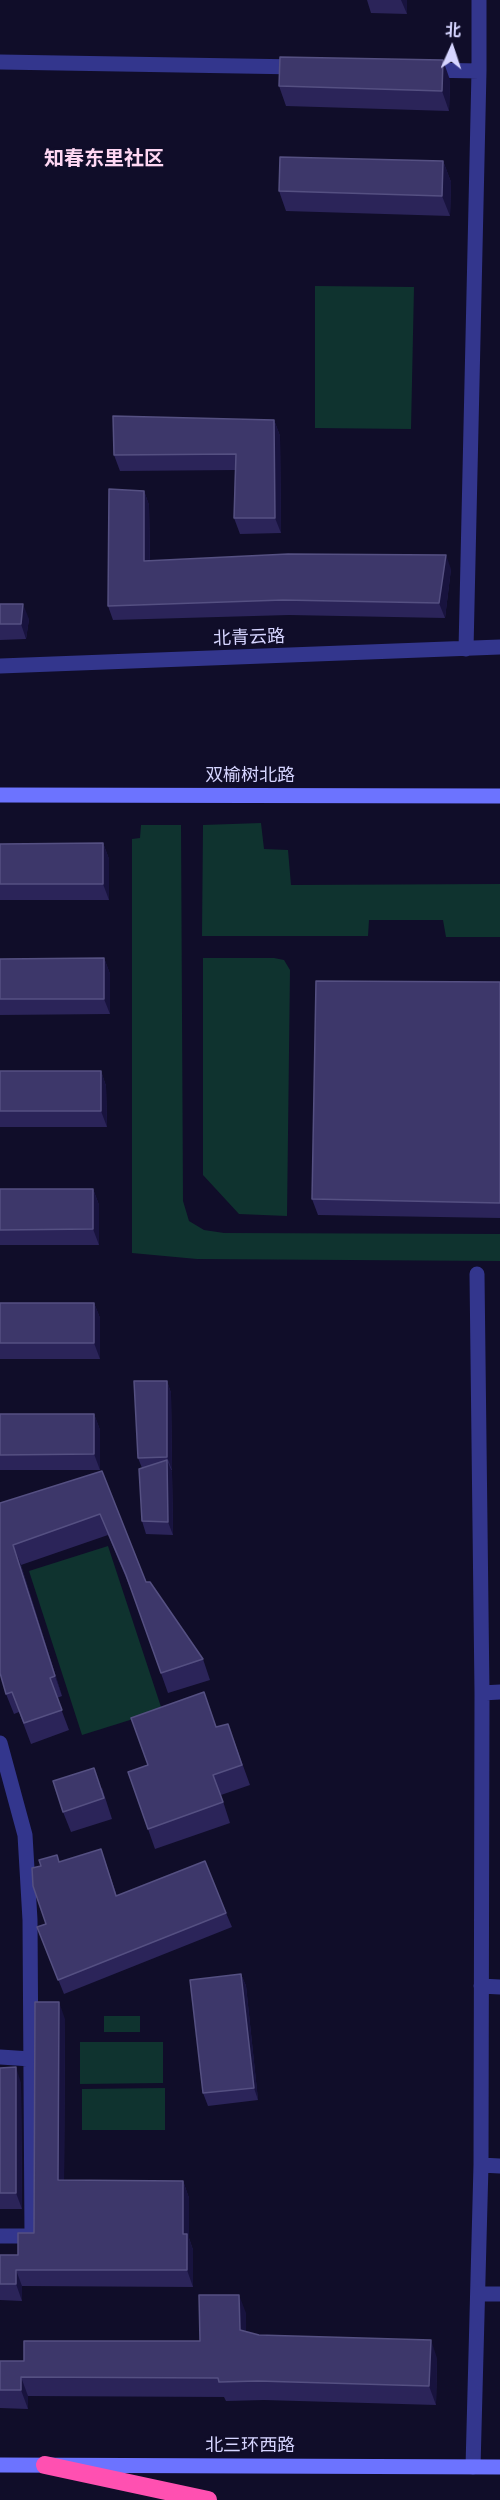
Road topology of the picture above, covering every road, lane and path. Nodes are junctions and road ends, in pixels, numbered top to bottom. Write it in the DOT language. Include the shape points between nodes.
graph roads {
  1 [pos="478,0"];
  2 [pos="0,62"];
  3 [pos="316,67"];
  4 [pos="409,69"];
  5 [pos="479,71"];
  6 [pos="500,647"];
  7 [pos="466,649"];
  8 [pos="0,666"];
  9 [pos="0,795"];
  10 [pos="500,796"];
  11 [pos="477,1274"];
  12 [pos="500,1692"];
  13 [pos="482,1693"];
  14 [pos="0,1743"];
  15 [pos="481,1986"];
  16 [pos="500,1987"];
  17 [pos="0,2057"];
  18 [pos="31,2059"];
  19 [pos="481,2165"];
  20 [pos="500,2166"];
  21 [pos="0,2236"];
  22 [pos="478,2294"];
  23 [pos="500,2294"];
  24 [pos="0,2465"];
  25 [pos="45,2465"];
  26 [pos="473,2467"];
  27 [pos="500,2467"];
  28 [pos="208,2500"];
  1 -- 5 [label="street"];
  2 -- 3 [label="street"];
  4 -- 5 [label="street"];
  5 -- 7 [label="street"];
  6 -- 7 [label="street, 北青云路"];
  7 -- 8 [label="street, 北青云路"];
  9 -- 10 [label="street, 双榆树北路"];
  11 -- 13 [label="street"];
  12 -- 13 [label="street"];
  13 -- 15 [label="street"];
  14 -- 18 [label="street" via="25,1835"];
  15 -- 16 [label="street"];
  15 -- 19 [label="street"];
  17 -- 18 [label="street"];
  18 -- 21 [label="street" via="32,2236"];
  19 -- 20 [label="street"];
  19 -- 22 [label="street"];
  22 -- 23 [label="street"];
  22 -- 26 [label="street"];
  24 -- 25 [label="street, 北三环西路"];
  25 -- 26 [label="street, 北三环西路"];
  25 -- 28 [label="highway"];
  26 -- 27 [label="street, 北三环西路"];
}
